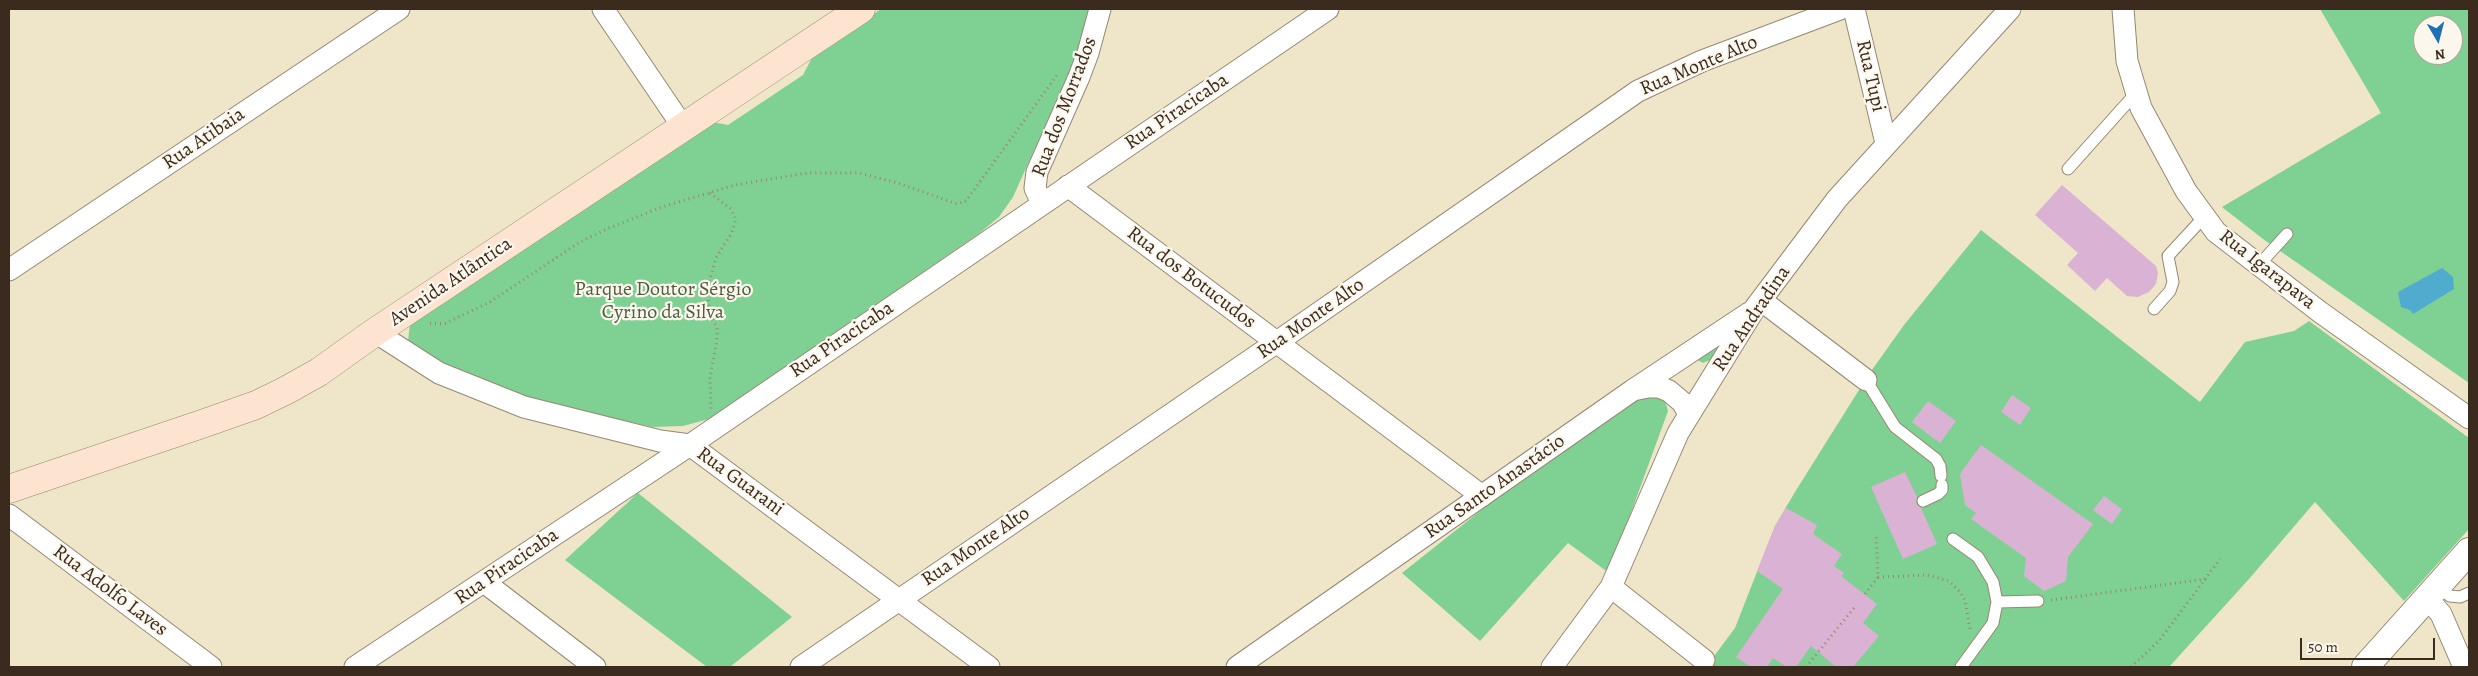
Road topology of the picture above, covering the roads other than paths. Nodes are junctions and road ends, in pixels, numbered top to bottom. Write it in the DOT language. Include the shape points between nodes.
graph roads {
  1 [pos="399,9"];
  2 [pos="603,9"];
  3 [pos="861,9"];
  4 [pos="1100,9"];
  5 [pos="1328,9"];
  6 [pos="1840,9"];
  7 [pos="1854,9"];
  8 [pos="2123,9"];
  9 [pos="2002,12"];
  10 [pos="2136,93"];
  11 [pos="682,127"];
  12 [pos="1886,143"];
  13 [pos="2068,169"];
  14 [pos="1068,186"];
  15 [pos="1042,204"];
  16 [pos="2204,216"];
  17 [pos="2287,234"];
  18 [pos="2259,266"];
  19 [pos="9,270"];
  20 [pos="1758,305"];
  21 [pos="2154,309"];
  22 [pos="375,332"];
  23 [pos="1277,342"];
  24 [pos="1866,380"];
  25 [pos="1633,390"];
  26 [pos="1688,414"];
  27 [pos="2469,418"];
  28 [pos="690,445"];
  29 [pos="9,489"];
  30 [pos="1482,496"];
  31 [pos="1923,501"];
  32 [pos="9,515"];
  33 [pos="1953,539"];
  34 [pos="2468,555"];
  35 [pos="484,582"];
  36 [pos="1611,587"];
  37 [pos="2433,593"];
  38 [pos="2469,593"];
  39 [pos="899,599"];
  40 [pos="2038,601"];
  41 [pos="1997,602"];
  42 [pos="1704,660"];
  43 [pos="211,667"];
  44 [pos="355,667"];
  45 [pos="595,667"];
  46 [pos="801,667"];
  47 [pos="989,667"];
  48 [pos="1237,667"];
  49 [pos="1552,667"];
  50 [pos="1961,667"];
  51 [pos="2365,667"];
  52 [pos="2464,667"];
  1 -- 19 [label="street, Rua Atibaia"];
  2 -- 11 [label="street"];
  3 -- 11 [label="main road, Avenida Atlântica"];
  4 -- 15 [label="street, Rua dos Morrados" via="1079,77 1037,172 1035,188"];
  5 -- 14 [label="street, Rua Piracicaba"];
  6 -- 23 [label="street, Rua Monte Alto" via="1702,61 1638,91"];
  7 -- 12 [label="street, Rua Tupi"];
  8 -- 10 [label="street, Rua Igarapava" via="2127,62"];
  9 -- 12 [label="street, Rua Andradina"];
  10 -- 13 [label="lane"];
  10 -- 16 [label="street, Rua Igarapava" via="2154,131"];
  11 -- 22 [label="main road, Avenida Atlântica"];
  12 -- 20 [label="street, Rua Andradina" via="1837,199"];
  14 -- 15 [label="street, Rua Piracicaba"];
  14 -- 23 [label="street, Rua dos Botucudos"];
  15 -- 28 [label="street, Rua Piracicaba"];
  16 -- 18 [label="street, Rua Igarapava" via="2216,232"];
  16 -- 21 [label="lane" via="2168,256 2173,282 2170,291"];
  17 -- 18 [label="lane"];
  18 -- 27 [label="street, Rua Igarapava"];
  20 -- 24 [label="street"];
  20 -- 25 [label="street, Rua Santo Anastácio"];
  20 -- 26 [label="street, Rua Andradina"];
  22 -- 28 [label="street, Rua Guarani" via="440,373 524,407 660,441"];
  22 -- 29 [label="main road, Avenida Atlântica" via="319,372 256,405"];
  23 -- 30 [label="street, Rua dos Botucudos"];
  23 -- 39 [label="street, Rua Monte Alto"];
  24 -- 31 [label="lane" via="1895,427 1936,459 1940,466 1942,490"];
  25 -- 26 [label="street" via="1659,387 1669,391 1682,402"];
  25 -- 30 [label="street, Rua Santo Anastácio"];
  26 -- 36 [label="street, Rua Andradina"];
  28 -- 35 [label="street, Rua Piracicaba"];
  28 -- 39 [label="street, Rua Guarani"];
  30 -- 48 [label="street, Rua Santo Anastácio"];
  32 -- 43 [label="street, Rua Adolfo Laves"];
  33 -- 41 [label="lane" via="1978,557 1993,582"];
  34 -- 37 [label="street"];
  35 -- 44 [label="street, Rua Piracicaba"];
  35 -- 45 [label="street"];
  36 -- 42 [label="street"];
  36 -- 49 [label="street, Rua Andradina"];
  37 -- 38 [label="lane" via="2454,597"];
  37 -- 51 [label="street"];
  37 -- 52 [label="street"];
  39 -- 46 [label="street, Rua Monte Alto"];
  39 -- 47 [label="street, Rua Guarani"];
  40 -- 41 [label="lane"];
  41 -- 50 [label="lane" via="1993,623"];
}
